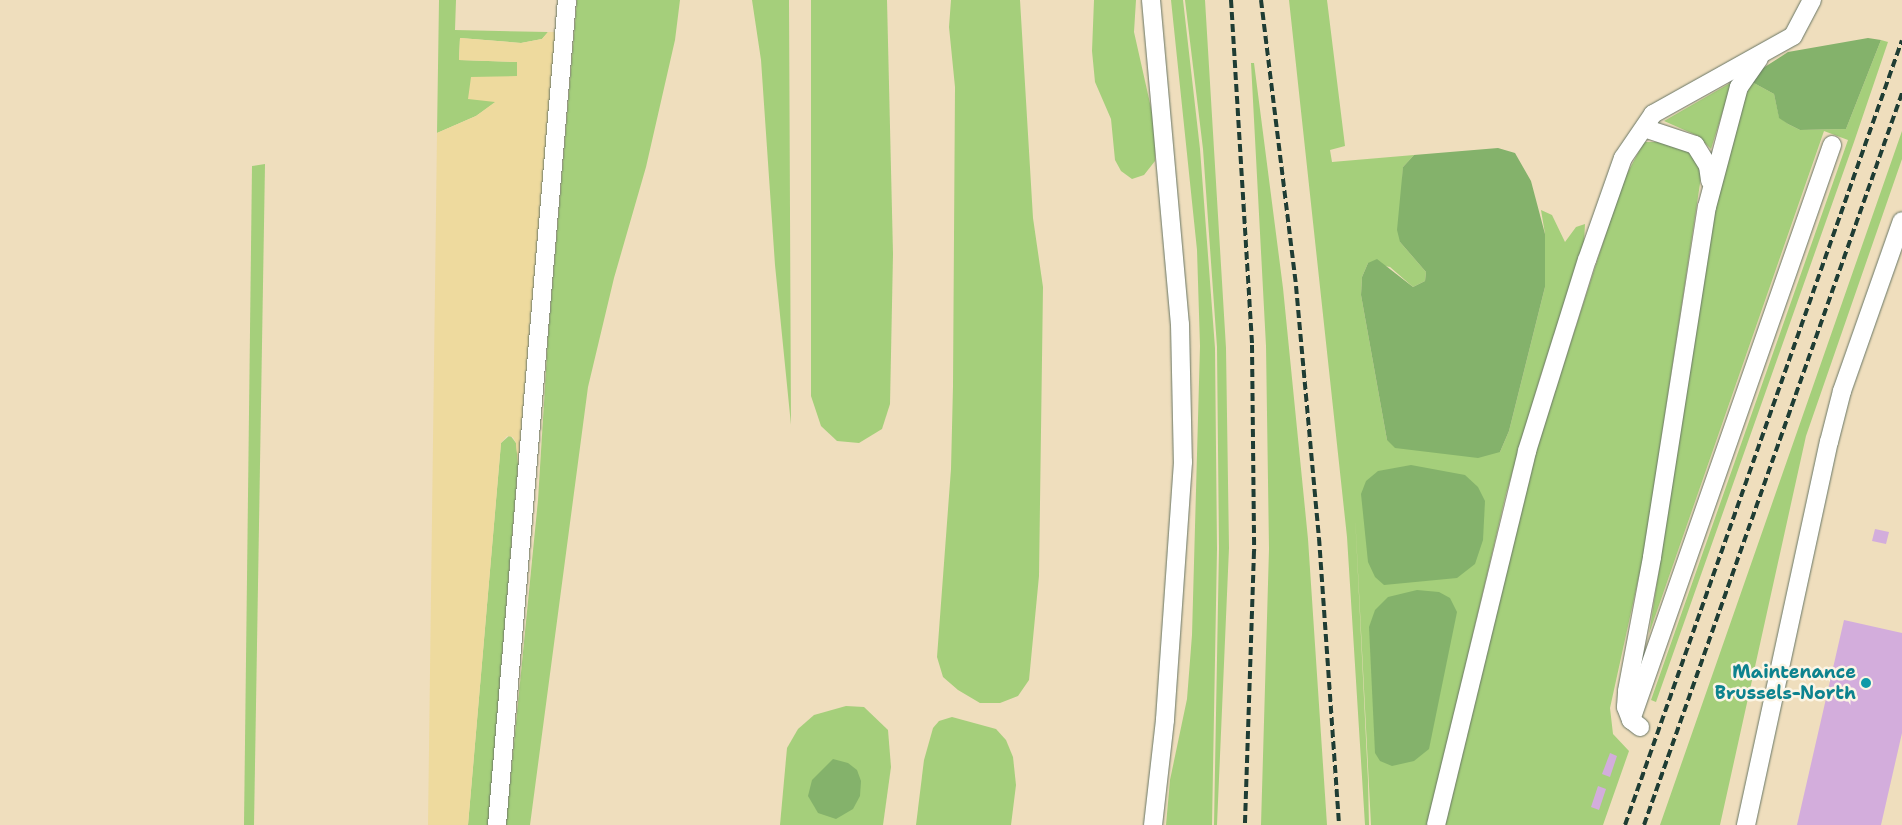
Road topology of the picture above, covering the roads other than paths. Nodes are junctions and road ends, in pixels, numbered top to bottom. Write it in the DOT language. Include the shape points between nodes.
graph roads {
  1 [pos="567,0"];
  2 [pos="1151,0"];
  3 [pos="1812,0"];
  4 [pos="1775,46"];
  5 [pos="1644,128"];
  6 [pos="1832,145"];
  7 [pos="1710,195"];
  8 [pos="1902,221"];
  9 [pos="497,825"];
  10 [pos="1153,825"];
  11 [pos="1436,825"];
  12 [pos="1746,825"];
  1 -- 9 [label="lane"];
  2 -- 10 [label="lane" via="1180,324 1183,462 1165,720"];
  3 -- 4 [label="lane" via="1793,36"];
  4 -- 5 [label="lane" via="1653,114"];
  4 -- 7 [label="lane" via="1751,67 1739,87"];
  5 -- 7 [label="lane" via="1695,144 1708,166"];
  5 -- 11 [label="lane" via="1624,158 1587,260 1538,416 1514,501"];
  6 -- 7 [label="lane" via="1636,723 1626,707 1627,691 1652,557"];
  8 -- 12 [label="lane" via="1842,391"];
}
